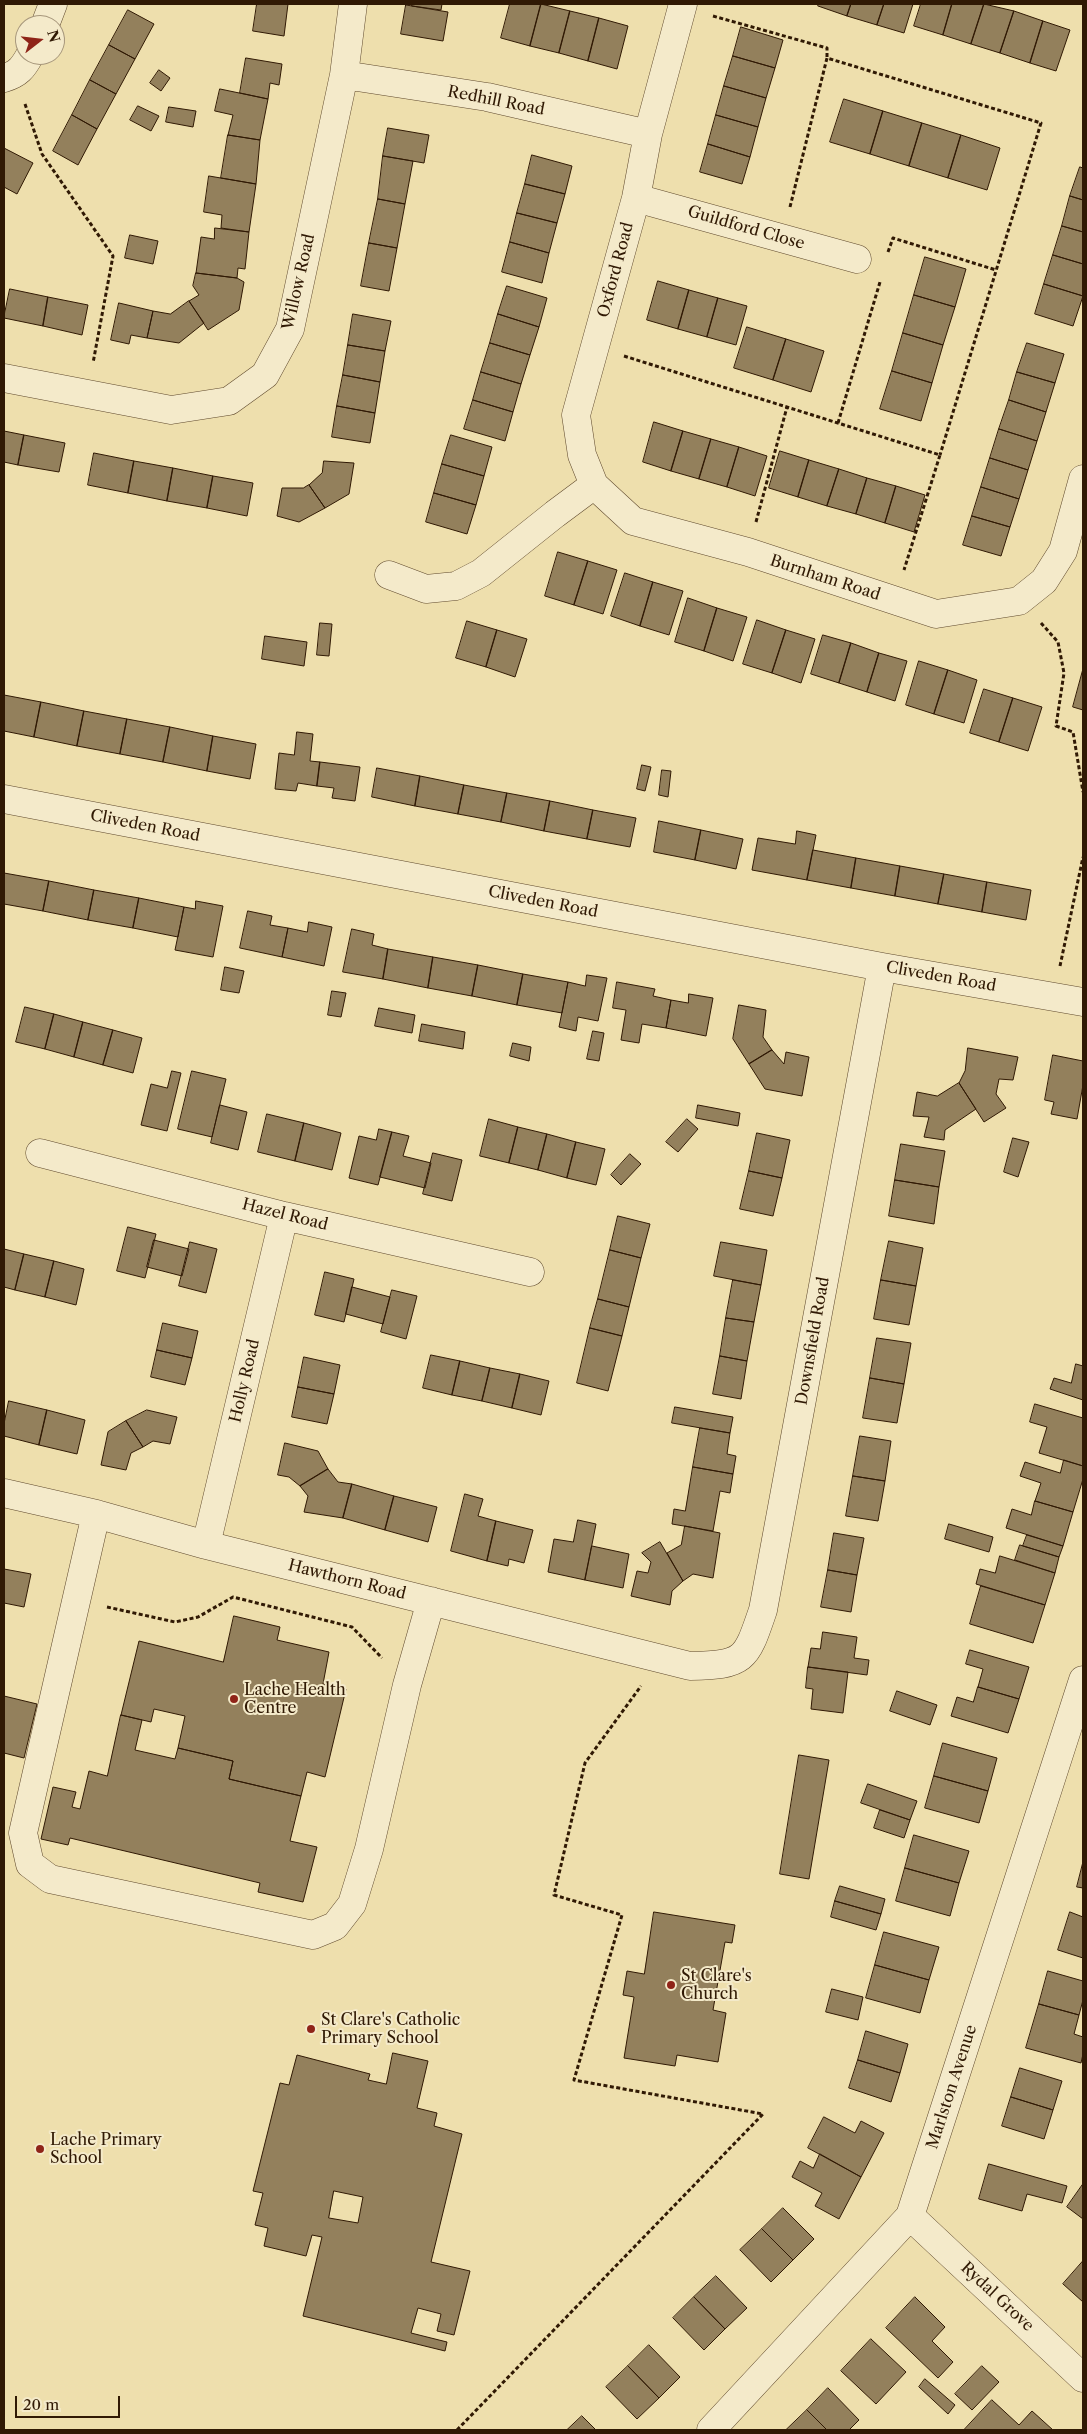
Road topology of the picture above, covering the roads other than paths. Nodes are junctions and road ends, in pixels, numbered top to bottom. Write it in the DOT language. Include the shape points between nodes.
graph roads {
  1 [pos="353,4"];
  2 [pos="682,5"];
  3 [pos="344,75"];
  4 [pos="648,134"];
  5 [pos="636,198"];
  6 [pos="858,259"];
  7 [pos="4,378"];
  8 [pos="1083,479"];
  9 [pos="594,485"];
  10 [pos="633,520"];
  11 [pos="389,575"];
  12 [pos="4,799"];
  13 [pos="882,967"];
  14 [pos="1083,1002"];
  15 [pos="40,1153"];
  16 [pos="284,1216"];
  17 [pos="530,1272"];
  18 [pos="4,1493"];
  19 [pos="96,1514"];
  20 [pos="206,1545"];
  21 [pos="431,1601"];
  22 [pos="690,1666"];
  23 [pos="1083,1680"];
  24 [pos="910,2216"];
  25 [pos="1083,2378"];
  26 [pos="710,2430"];
  1 -- 3 [label="street, Willow Road"];
  2 -- 4 [label="street, Oxford Road"];
  3 -- 4 [label="street, Redhill Road" via="487,97"];
  3 -- 7 [label="street, Willow Road" via="290,329 265,375 229,402 171,410"];
  4 -- 5 [label="street, Oxford Road"];
  5 -- 6 [label="street, Guildford Close"];
  5 -- 9 [label="street, Oxford Road" via="576,415 582,455"];
  8 -- 10 [label="street, Burnham Road" via="1063,550 1044,581 1019,601 936,614 748,552"];
  9 -- 10 [label="street, Oxford Road"];
  9 -- 11 [label="street" via="481,574 456,586 426,589"];
  12 -- 13 [label="street, Cliveden Road"];
  13 -- 14 [label="street, Cliveden Road"];
  13 -- 22 [label="street, Downsfield Road" via="764,1610 751,1647 740,1658 722,1666"];
  15 -- 16 [label="street, Hazel Road"];
  16 -- 17 [label="street, Hazel Road"];
  16 -- 20 [label="street, Holly Road"];
  18 -- 19 [label="street, Hawthorn Road"];
  19 -- 20 [label="street, Hawthorn Road"];
  19 -- 21 [label="street" via="23,1833 30,1864 50,1879 313,1935 335,1926 352,1904 369,1848 407,1685"];
  20 -- 21 [label="street, Hawthorn Road"];
  21 -- 22 [label="street, Hawthorn Road"];
  23 -- 24 [label="street, Marlston Avenue"];
  24 -- 25 [label="street, Rydal Grove"];
  24 -- 26 [label="street, Marlston Avenue"];
}
